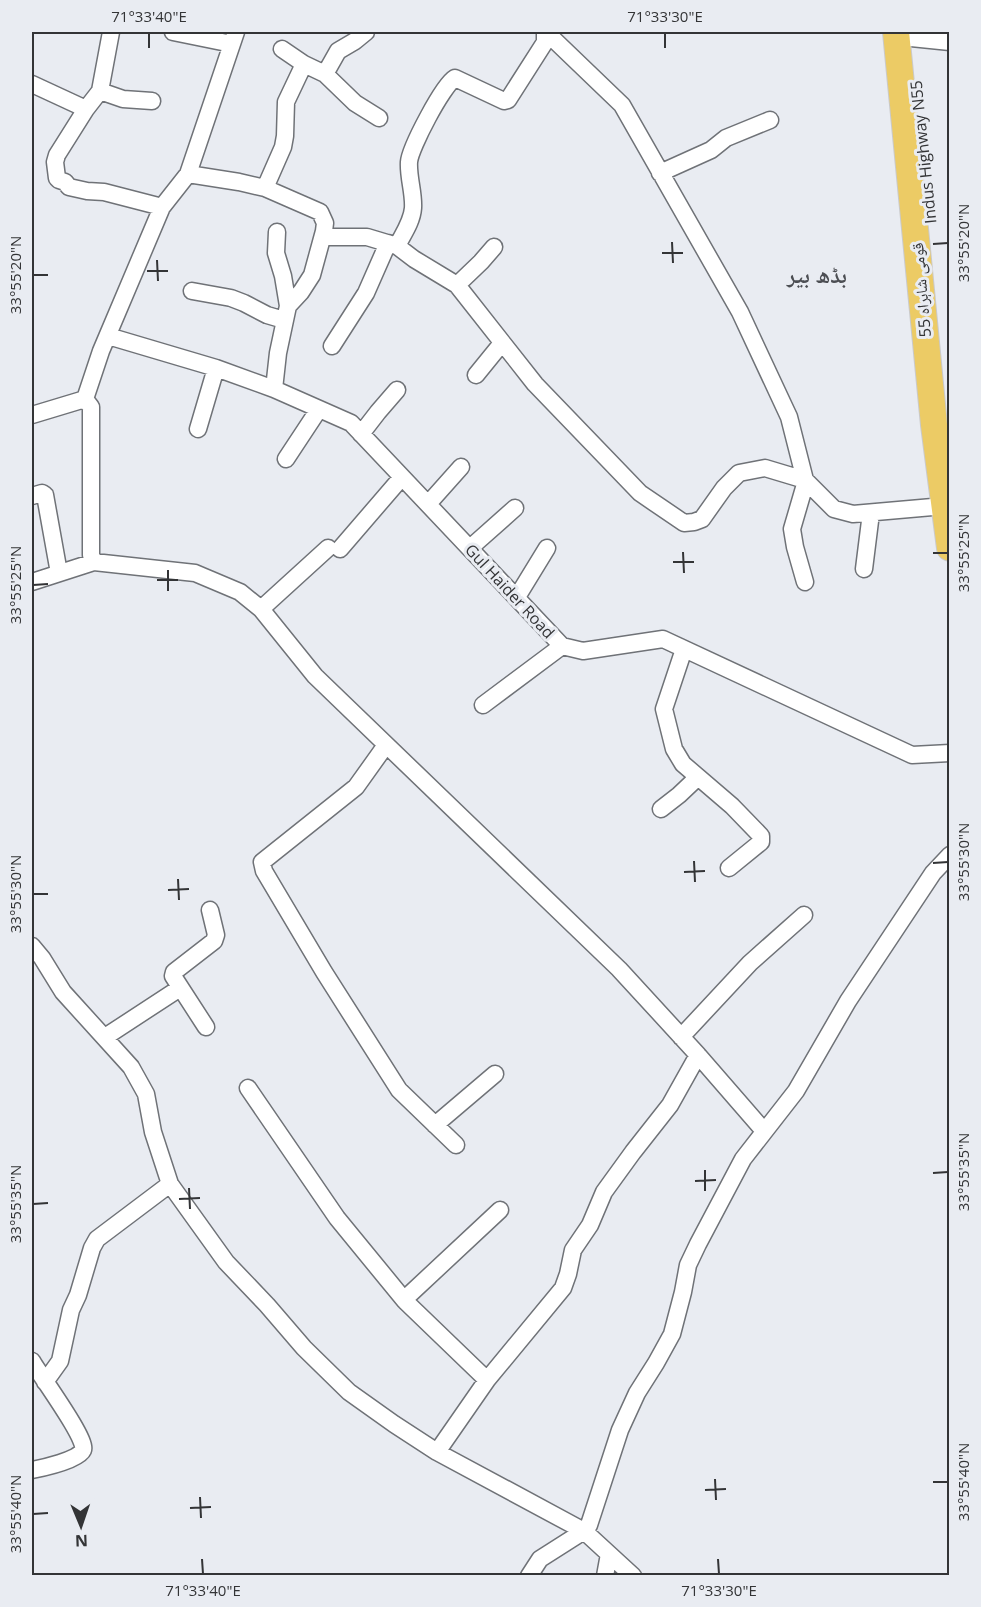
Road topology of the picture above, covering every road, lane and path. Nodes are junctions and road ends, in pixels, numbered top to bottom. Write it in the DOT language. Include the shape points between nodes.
graph roads {
  1 [pos="111,32"];
  2 [pos="173,32"];
  3 [pos="366,32"];
  4 [pos="546,32"];
  5 [pos="906,34"];
  6 [pos="234,38"];
  7 [pos="950,42"];
  8 [pos="282,49"];
  9 [pos="304,64"];
  10 [pos="325,74"];
  11 [pos="32,84"];
  12 [pos="100,91"];
  13 [pos="152,100"];
  14 [pos="87,109"];
  15 [pos="380,118"];
  16 [pos="770,120"];
  17 [pos="660,173"];
  18 [pos="188,174"];
  19 [pos="265,188"];
  20 [pos="162,207"];
  21 [pos="324,231"];
  22 [pos="277,232"];
  23 [pos="392,245"];
  24 [pos="494,247"];
  25 [pos="457,285"];
  26 [pos="192,291"];
  27 [pos="286,313"];
  28 [pos="108,336"];
  29 [pos="502,343"];
  30 [pos="332,346"];
  31 [pos="216,368"];
  32 [pos="476,375"];
  33 [pos="274,389"];
  34 [pos="397,390"];
  35 [pos="85,399"];
  36 [pos="319,409"];
  37 [pos="32,415"];
  38 [pos="950,416"];
  39 [pos="198,429"];
  40 [pos="361,434"];
  41 [pos="286,459"];
  42 [pos="461,467"];
  43 [pos="402,477"];
  44 [pos="805,481"];
  45 [pos="32,496"];
  46 [pos="428,504"];
  47 [pos="944,506"];
  48 [pos="515,508"];
  49 [pos="871,513"];
  50 [pos="470,548"];
  51 [pos="547,548"];
  52 [pos="950,548"];
  53 [pos="94,562"];
  54 [pos="864,569"];
  55 [pos="59,573"];
  56 [pos="32,582"];
  57 [pos="805,582"];
  58 [pos="517,597"];
  59 [pos="261,609"];
  60 [pos="562,646"];
  61 [pos="684,648"];
  62 [pos="483,705"];
  63 [pos="386,745"];
  64 [pos="950,753"];
  65 [pos="698,777"];
  66 [pos="661,809"];
  67 [pos="950,855"];
  68 [pos="729,868"];
  69 [pos="210,910"];
  70 [pos="804,915"];
  71 [pos="32,946"];
  72 [pos="180,988"];
  73 [pos="206,1027"];
  74 [pos="105,1037"];
  75 [pos="681,1037"];
  76 [pos="698,1055"];
  77 [pos="495,1074"];
  78 [pos="248,1088"];
  79 [pos="435,1125"];
  80 [pos="764,1131"];
  81 [pos="456,1145"];
  82 [pos="170,1184"];
  83 [pos="500,1210"];
  84 [pos="405,1301"];
  85 [pos="32,1361"];
  86 [pos="487,1380"];
  87 [pos="45,1382"];
  88 [pos="437,1452"];
  89 [pos="32,1470"];
  90 [pos="584,1531"];
  91 [pos="609,1554"];
  92 [pos="529,1575"];
  93 [pos="605,1575"];
  94 [pos="633,1575"];
  1 -- 12 [label="street"];
  2 -- 6 [label="street"];
  3 -- 10 [label="street" via="338,51"];
  4 -- 17 [label="street" via="622,105"];
  4 -- 23 [label="street" via="545,42 508,100 455,78 450,81 431,110 409,160 411,220"];
  5 -- 7 [label="street"];
  5 -- 38 [label="highway, Indus Highway N55"];
  5 -- 47 [label="highway, قومی شاہراہ 55" via="934,425"];
  6 -- 18 [label="street"];
  8 -- 9 [label="street"];
  9 -- 10 [label="street"];
  9 -- 19 [label="street" via="286,102 283,147"];
  10 -- 15 [label="street" via="355,104"];
  11 -- 14 [label="street"];
  12 -- 13 [label="street" via="123,99"];
  12 -- 14 [label="street"];
  14 -- 20 [label="street" via="57,155 57,179 69,187"];
  16 -- 17 [label="street"];
  17 -- 44 [label="street" via="760,354 789,417"];
  18 -- 19 [label="street"];
  18 -- 20 [label="street"];
  19 -- 21 [label="street" via="320,212"];
  20 -- 28 [label="street"];
  21 -- 23 [label="street" via="328,237 368,237"];
  21 -- 27 [label="street" via="312,275"];
  22 -- 27 [label="street" via="276,253 283,276"];
  23 -- 25 [label="street"];
  23 -- 30 [label="street"];
  24 -- 25 [label="street"];
  25 -- 29 [label="street"];
  26 -- 27 [label="street" via="231,298 267,315"];
  27 -- 33 [label="street"];
  28 -- 31 [label="street, Gul Haider Road"];
  28 -- 35 [label="street"];
  29 -- 32 [label="street"];
  29 -- 44 [label="street" via="535,384 640,493 684,523 702,519 739,472 765,468"];
  31 -- 33 [label="street, Gul Haider Road"];
  31 -- 39 [label="street"];
  33 -- 36 [label="street, Gul Haider Road"];
  34 -- 40 [label="street"];
  35 -- 37 [label="street"];
  35 -- 53 [label="street" via="91,407"];
  36 -- 40 [label="street, Gul Haider Road" via="351,423"];
  36 -- 41 [label="street"];
  40 -- 43 [label="street, Gul Haider Road"];
  42 -- 46 [label="street"];
  43 -- 46 [label="street, Gul Haider Road"];
  43 -- 59 [label="street" via="334,548"];
  44 -- 49 [label="street" via="834,509"];
  44 -- 57 [label="street" via="792,529"];
  45 -- 55 [label="street" via="45,495"];
  46 -- 50 [label="street, Gul Haider Road"];
  47 -- 49 [label="street"];
  47 -- 52 [label="highway, قومی شاہراہ 55"];
  48 -- 50 [label="street"];
  49 -- 54 [label="street"];
  50 -- 58 [label="street, Gul Haider Road"];
  51 -- 58 [label="street"];
  53 -- 55 [label="street"];
  53 -- 59 [label="street" via="195,573 240,592"];
  55 -- 56 [label="street"];
  58 -- 60 [label="street, Gul Haider Road"];
  59 -- 63 [label="street" via="315,676"];
  60 -- 61 [label="street, Gul Haider Road" via="583,651 663,639"];
  60 -- 62 [label="street"];
  61 -- 64 [label="street, Gul Haider Road" via="912,755"];
  61 -- 65 [label="street" via="664,709 674,749"];
  63 -- 75 [label="street" via="619,969"];
  63 -- 79 [label="street" via="356,787 262,862 324,972 399,1090"];
  65 -- 66 [label="street"];
  65 -- 68 [label="street" via="761,836 761,842"];
  67 -- 80 [label="street" via="933,873 848,1001 796,1091"];
  69 -- 72 [label="street" via="214,941 174,972"];
  70 -- 75 [label="street" via="750,963"];
  71 -- 74 [label="street" via="63,992"];
  72 -- 73 [label="street"];
  72 -- 74 [label="street"];
  74 -- 82 [label="street" via="131,1067 146,1094 153,1132"];
  75 -- 76 [label="street"];
  76 -- 80 [label="street"];
  76 -- 86 [label="street" via="670,1105 604,1192 590,1225 573,1250 563,1288"];
  77 -- 79 [label="street"];
  78 -- 84 [label="street" via="337,1218"];
  79 -- 81 [label="street"];
  80 -- 90 [label="street" via="743,1159 688,1265 672,1334 620,1430"];
  82 -- 87 [label="street" via="97,1239 71,1310 60,1362"];
  82 -- 88 [label="street" via="226,1262 304,1348 349,1392"];
  83 -- 84 [label="street"];
  84 -- 86 [label="street"];
  85 -- 87 [label="street"];
  86 -- 88 [label="street"];
  87 -- 89 [label="street" via="84,1445 78,1456"];
  88 -- 90 [label="street"];
  90 -- 91 [label="street"];
  90 -- 92 [label="street" via="540,1559"];
  91 -- 93 [label="street"];
  91 -- 94 [label="street"];
}
